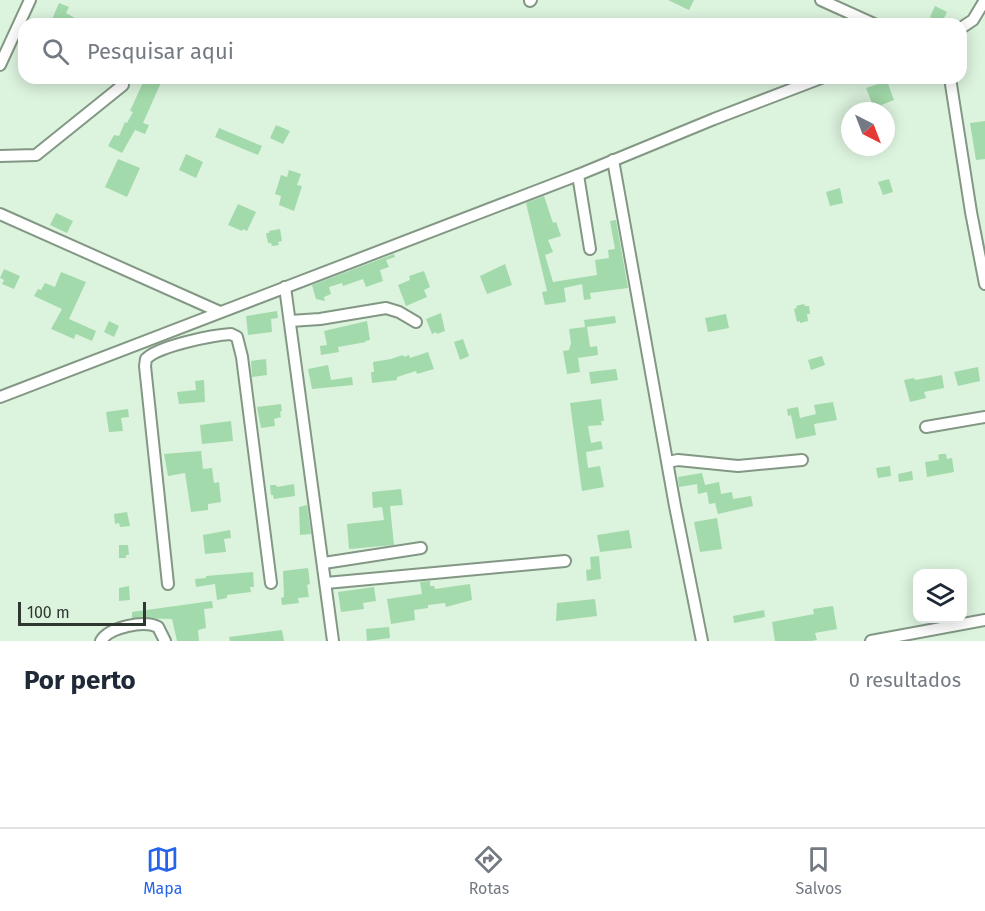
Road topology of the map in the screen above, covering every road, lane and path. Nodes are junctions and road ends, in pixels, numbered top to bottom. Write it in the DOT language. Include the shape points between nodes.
graph roads {
  1 [pos="30,0"];
  2 [pos="821,0"];
  3 [pos="985,0"];
  4 [pos="22,18"];
  5 [pos="861,18"];
  6 [pos="967,24"];
  7 [pos="18,26"];
  8 [pos="0,64"];
  9 [pos="806,84"];
  10 [pos="951,84"];
  11 [pos="123,85"];
  12 [pos="0,156"];
  13 [pos="613,160"];
  14 [pos="578,175"];
  15 [pos="0,214"];
  16 [pos="590,249"];
  17 [pos="985,284"];
  18 [pos="285,287"];
  19 [pos="220,312"];
  20 [pos="290,321"];
  21 [pos="416,322"];
  22 [pos="190,325"];
  23 [pos="196,340"];
  24 [pos="0,397"];
  25 [pos="985,417"];
  26 [pos="926,428"];
  27 [pos="802,460"];
  28 [pos="668,462"];
  29 [pos="421,548"];
  30 [pos="565,561"];
  31 [pos="324,563"];
  32 [pos="271,583"];
  33 [pos="168,584"];
  34 [pos="326,584"];
  35 [pos="985,620"];
  36 [pos="101,641"];
  37 [pos="165,641"];
  38 [pos="333,641"];
  39 [pos="702,641"];
  40 [pos="872,641"];
  1 -- 4 [label="street"];
  2 -- 5 [label="street"];
  3 -- 6 [label="street"];
  7 -- 8 [label="street"];
  9 -- 13 [label="street"];
  10 -- 17 [label="street"];
  11 -- 12 [label="street" via="36,155"];
  13 -- 14 [label="street"];
  13 -- 28 [label="street"];
  14 -- 16 [label="street"];
  14 -- 18 [label="street"];
  15 -- 19 [label="street"];
  18 -- 19 [label="street"];
  18 -- 20 [label="street"];
  19 -- 22 [label="street"];
  20 -- 21 [label="street" via="386,308"];
  20 -- 31 [label="street"];
  22 -- 23 [label="street"];
  22 -- 24 [label="street"];
  23 -- 32 [label="street" via="231,334 239,341"];
  23 -- 33 [label="street" via="151,354 145,366"];
  25 -- 26 [label="street"];
  27 -- 28 [label="street" via="738,466"];
  28 -- 39 [label="street"];
  29 -- 31 [label="street"];
  30 -- 34 [label="street"];
  31 -- 34 [label="street"];
  34 -- 38 [label="street"];
  35 -- 40 [label="street"];
  36 -- 37 [label="street" via="117,629 149,624 158,627"];
}
